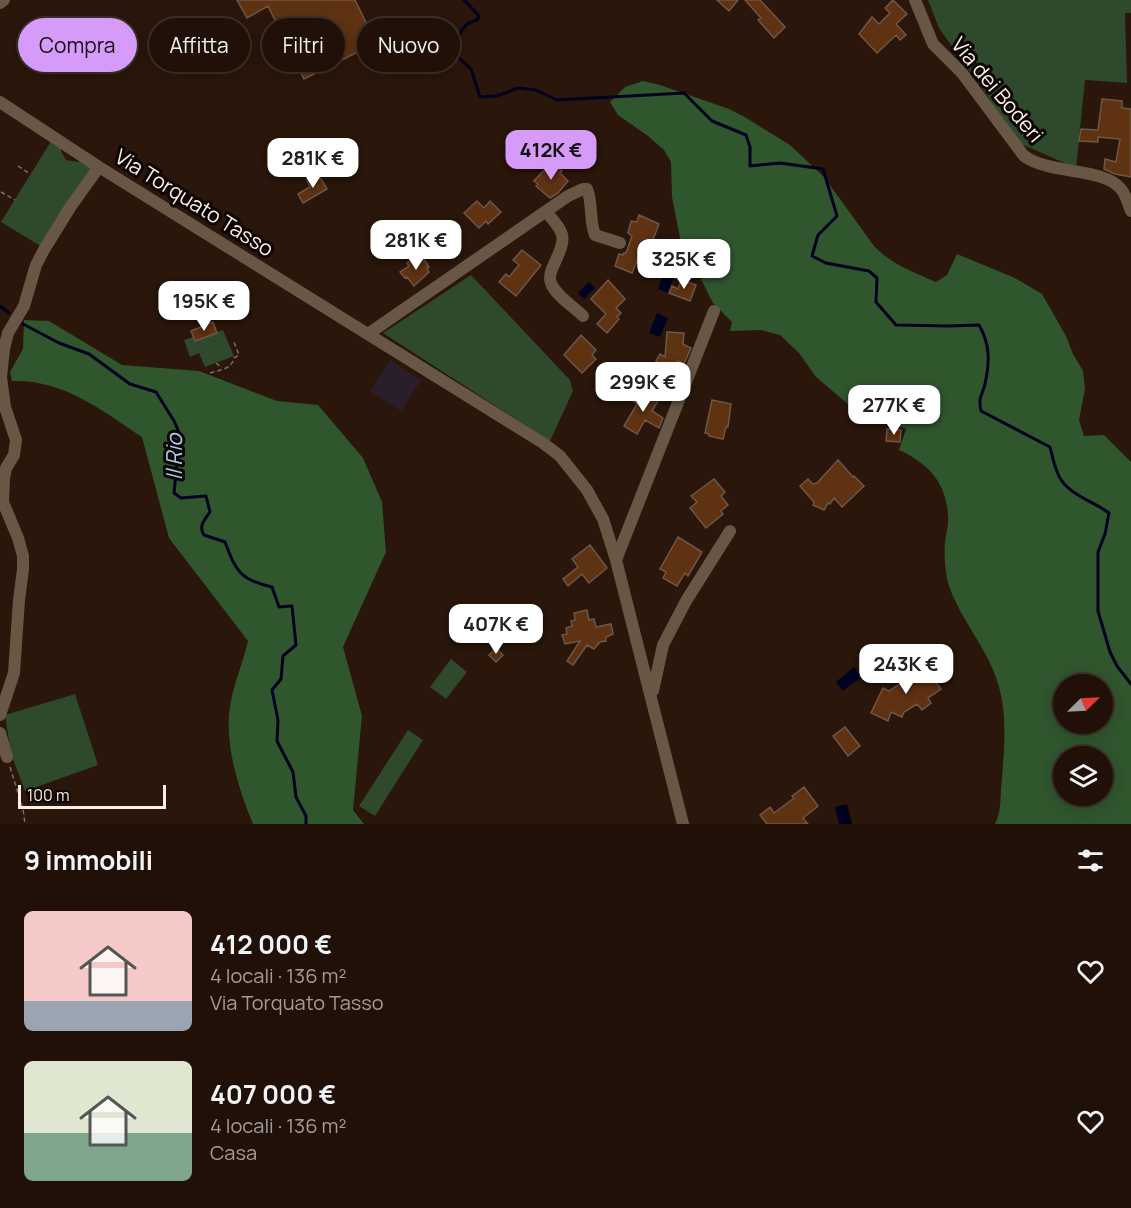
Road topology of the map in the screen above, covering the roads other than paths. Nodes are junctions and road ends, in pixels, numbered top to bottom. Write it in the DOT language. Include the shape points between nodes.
graph roads {
  1 [pos="4,0"];
  2 [pos="915,0"];
  3 [pos="0,3"];
  4 [pos="0,102"];
  5 [pos="99,167"];
  6 [pos="1131,211"];
  7 [pos="546,212"];
  8 [pos="620,243"];
  9 [pos="714,311"];
  10 [pos="583,316"];
  11 [pos="368,334"];
  12 [pos="730,531"];
  13 [pos="616,560"];
  14 [pos="652,695"];
  15 [pos="0,715"];
  16 [pos="0,733"];
  17 [pos="7,757"];
  18 [pos="684,824"];
  1 -- 3 [label="street"];
  2 -- 6 [label="street, Via dei Boderi" via="933,44 962,73 1024,156 1035,164 1110,181 1119,187"];
  4 -- 5 [label="street, Via Torquato Tasso"];
  5 -- 11 [label="street, Via Torquato Tasso"];
  5 -- 15 [label="street" via="36,265 24,306 8,333 4,349 0,377 16,440 14,455 6,468 3,502 18,538 23,569 14,673"];
  7 -- 8 [label="street" via="586,189 595,235"];
  7 -- 10 [label="street" via="563,236 551,283"];
  7 -- 11 [label="street"];
  9 -- 13 [label="street"];
  11 -- 13 [label="street, Via Torquato Tasso" via="560,456 587,490 603,519"];
  12 -- 14 [label="street, Via Torquato Tasso" via="663,645"];
  13 -- 14 [label="street, Via Torquato Tasso"];
  14 -- 18 [label="street, Via Torquato Tasso"];
  16 -- 17 [label="street"];
}
